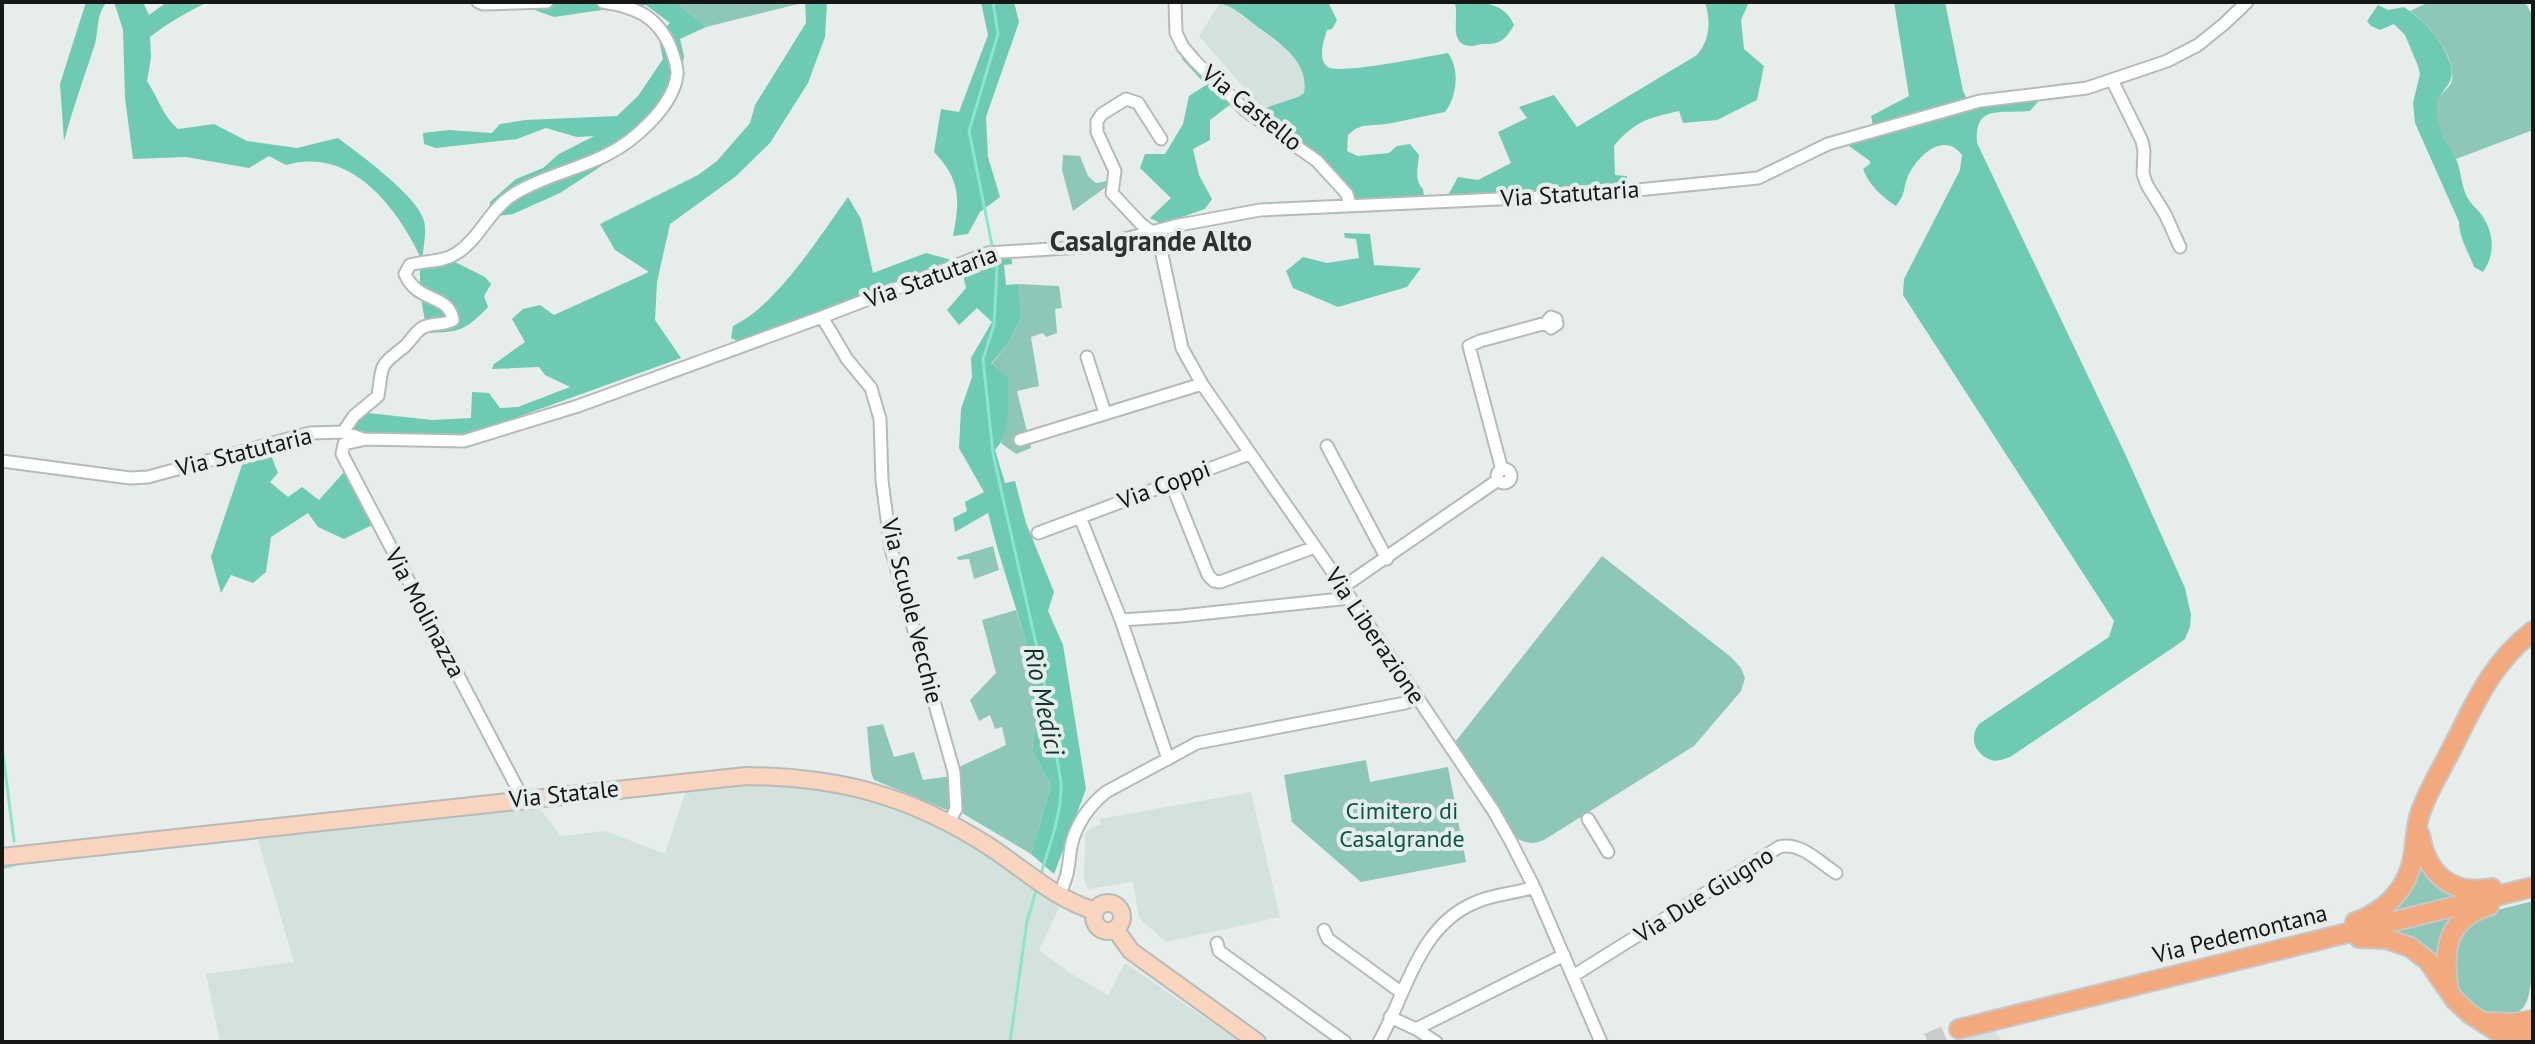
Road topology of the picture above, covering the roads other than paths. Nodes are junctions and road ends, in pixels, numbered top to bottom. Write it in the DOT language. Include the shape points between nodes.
graph roads {
  1 [pos="478,2"];
  2 [pos="547,2"];
  3 [pos="603,2"];
  4 [pos="1175,2"];
  5 [pos="2247,2"];
  6 [pos="2112,80"];
  7 [pos="1161,139"];
  8 [pos="1350,205"];
  9 [pos="1153,233"];
  10 [pos="2180,247"];
  11 [pos="822,317"];
  12 [pos="1546,323"];
  13 [pos="1087,357"];
  14 [pos="1202,384"];
  15 [pos="1105,413"];
  16 [pos="343,432"];
  17 [pos="363,439"];
  18 [pos="1020,440"];
  19 [pos="1327,446"];
  20 [pos="1249,454"];
  21 [pos="2,461"];
  22 [pos="1171,483"];
  23 [pos="1080,517"];
  24 [pos="1038,533"];
  25 [pos="1315,547"];
  26 [pos="1387,559"];
  27 [pos="1346,593"];
  28 [pos="1121,620"];
  29 [pos="2533,631"];
  30 [pos="1417,698"];
  31 [pos="1168,759"];
  32 [pos="523,799"];
  33 [pos="1588,819"];
  34 [pos="949,822"];
  35 [pos="2418,825"];
  36 [pos="1608,852"];
  37 [pos="2,857"];
  38 [pos="1836,873"];
  39 [pos="2533,881"];
  40 [pos="1534,887"];
  41 [pos="1047,888"];
  42 [pos="2533,890"];
  43 [pos="1095,911"];
  44 [pos="1115,929"];
  45 [pos="1324,930"];
  46 [pos="1217,943"];
  47 [pos="1564,955"];
  48 [pos="2238,960"];
  49 [pos="1573,976"];
  50 [pos="2448,989"];
  51 [pos="1402,993"];
  52 [pos="1390,1017"];
  53 [pos="2485,1022"];
  54 [pos="1416,1029"];
  55 [pos="1959,1029"];
  56 [pos="2532,1031"];
  57 [pos="2507,1039"];
  58 [pos="1257,1042"];
  59 [pos="1345,1042"];
  60 [pos="1379,1042"];
  61 [pos="1436,1042"];
  62 [pos="1601,1042"];
  1 -- 2 [label="street"];
  3 -- 16 [label="street" via="628,6 663,31 677,75 665,106 607,155 511,197 459,252 407,269 413,287 446,304 453,320 421,328 389,356 381,367 378,396"];
  4 -- 8 [label="street, Via Castello" via="1176,33 1189,54 1237,102 1317,161 1347,194"];
  5 -- 6 [label="street, Via Statutaria" via="2187,51"];
  6 -- 8 [label="street, Via Statutaria" via="2077,90 1980,101 1828,144 1758,178 1587,195"];
  6 -- 10 [label="street" via="2142,141 2147,185"];
  7 -- 9 [label="street" via="1138,103 1126,99 1097,121 1115,171 1112,193"];
  8 -- 9 [label="street, Via Statutaria" via="1258,210"];
  9 -- 11 [label="street, Via Statutaria" via="1098,246 994,252"];
  9 -- 14 [label="street, Via Liberazione" via="1182,348"];
  11 -- 17 [label="street, Via Statutaria" via="578,406 464,441"];
  11 -- 34 [label="street, Via Scuole Vecchie" via="871,388 880,419 891,549 954,772 956,809"];
  12 -- 26 [label="street" via="1469,346 1500,475"];
  13 -- 15 [label="street"];
  14 -- 15 [label="street"];
  14 -- 20 [label="street, Via Liberazione"];
  15 -- 18 [label="street"];
  16 -- 17 [label="street, Via Statutaria"];
  16 -- 21 [label="street, Via Statutaria" via="310,433 148,477"];
  17 -- 32 [label="street, Via Molinazza" via="344,444 342,454"];
  19 -- 26 [label="street"];
  20 -- 22 [label="street, Via Coppi"];
  20 -- 25 [label="street, Via Liberazione"];
  22 -- 23 [label="street, Via Coppi"];
  22 -- 25 [label="street" via="1214,581"];
  23 -- 24 [label="street, Via Coppi"];
  23 -- 28 [label="street"];
  25 -- 27 [label="street, Via Liberazione"];
  26 -- 27 [label="street"];
  27 -- 28 [label="street"];
  27 -- 30 [label="street, Via Liberazione"];
  28 -- 31 [label="street"];
  29 -- 35 [label="main road" via="2492,672"];
  30 -- 31 [label="street" via="1201,742"];
  30 -- 40 [label="street, Via Liberazione" via="1493,810"];
  31 -- 41 [label="street" via="1094,802 1074,836 1068,876"];
  32 -- 34 [label="main road, Via Statale" via="780,776 880,793"];
  32 -- 37 [label="main road, Via Statale"];
  33 -- 36 [label="street"];
  34 -- 41 [label="main road, Via Statale"];
  35 -- 39 [label="main road" via="2429,865 2454,885 2481,890"];
  35 -- 48 [label="main road" via="2408,876 2382,908 2366,919"];
  38 -- 49 [label="street, Via Due Giugno" via="1799,848 1779,847"];
  40 -- 47 [label="street, Via Liberazione"];
  40 -- 51 [label="street" via="1478,901 1451,916 1429,941"];
  41 -- 43 [label="main road, Via Statale"];
  42 -- 48 [label="main road, Via Pedemontana"];
  42 -- 50 [label="main road" via="2477,910 2460,923 2445,951"];
  43 -- 44 [label="main road, Via Statale" via="1098,926"];
  43 -- 44 [label="main road, Via Statale" via="1105,902 1118,906 1123,918"];
  44 -- 58 [label="main road, Via Statale" via="1136,955"];
  45 -- 51 [label="street" via="1328,939"];
  46 -- 59 [label="street" via="1219,951"];
  47 -- 49 [label="street, Via Liberazione"];
  47 -- 54 [label="street"];
  48 -- 50 [label="main road" via="2378,937 2421,955"];
  48 -- 55 [label="main road, Via Pedemontana"];
  49 -- 62 [label="street, Via Liberazione"];
  50 -- 53 [label="main road" via="2462,1007"];
  51 -- 52 [label="street"];
  52 -- 54 [label="street"];
  52 -- 60 [label="street"];
  53 -- 56 [label="main road"];
  53 -- 57 [label="main road"];
  54 -- 61 [label="street"];
  56 -- 57 [label="main road"];
}
